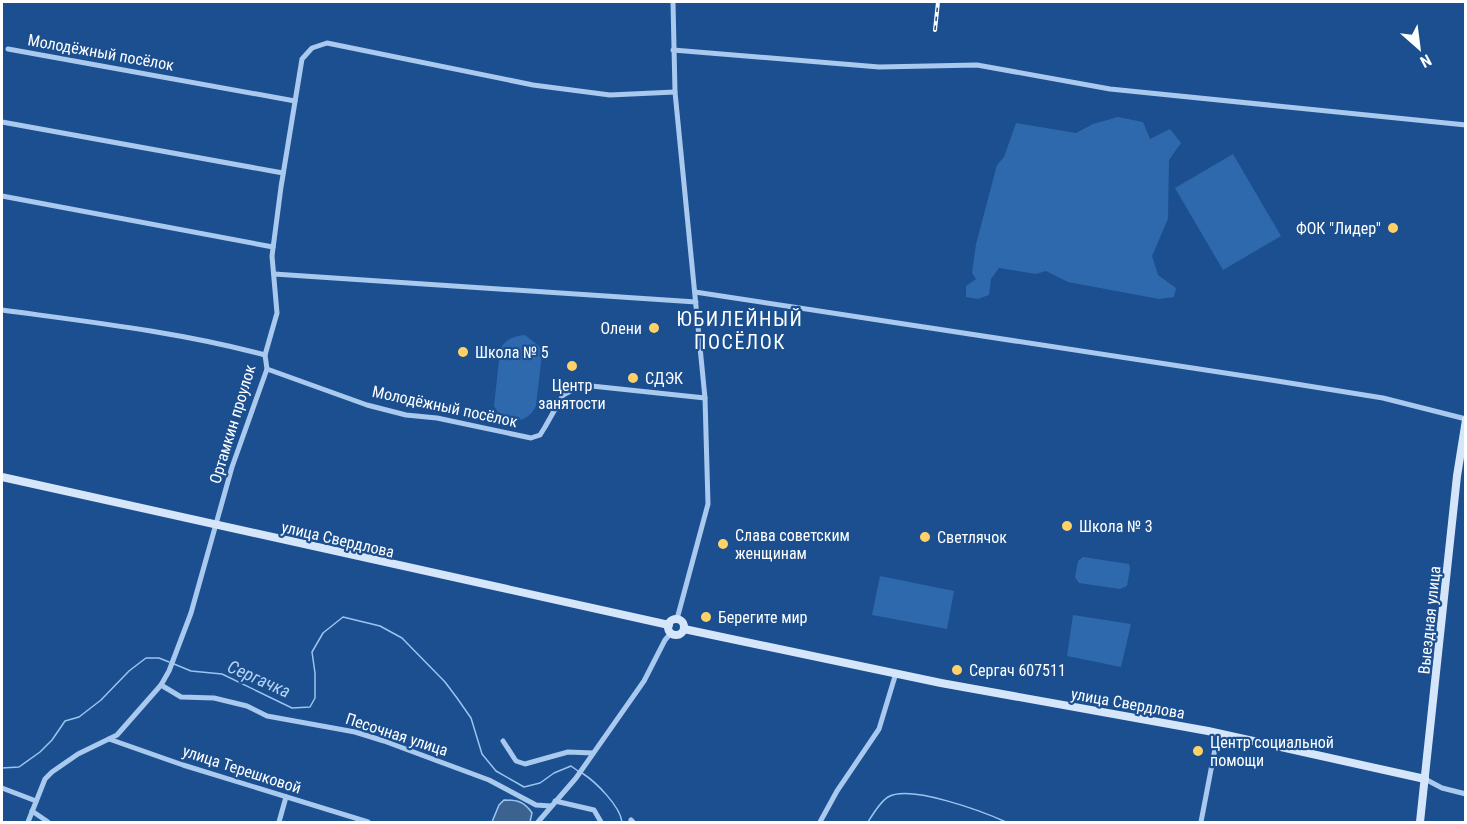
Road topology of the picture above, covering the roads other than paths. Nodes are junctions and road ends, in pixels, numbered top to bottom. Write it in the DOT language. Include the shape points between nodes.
graph roads {
  1 [pos="674,2"];
  2 [pos="8,49"];
  3 [pos="673,50"];
  4 [pos="675,92"];
  5 [pos="295,100"];
  6 [pos="2,122"];
  7 [pos="1466,125"];
  8 [pos="283,173"];
  9 [pos="2,195"];
  10 [pos="273,247"];
  11 [pos="274,274"];
  12 [pos="695,292"];
  13 [pos="696,302"];
  14 [pos="2,310"];
  15 [pos="265,355"];
  16 [pos="267,369"];
  17 [pos="705,398"];
  18 [pos="1466,419"];
  19 [pos="2,477"];
  20 [pos="216,526"];
  21 [pos="677,619"];
  22 [pos="670,629"];
  23 [pos="684,629"];
  24 [pos="896,673"];
  25 [pos="161,685"];
  26 [pos="1218,733"];
  27 [pos="109,739"];
  28 [pos="503,741"];
  29 [pos="593,753"];
  30 [pos="1425,779"];
  31 [pos="2,788"];
  32 [pos="1466,794"];
  33 [pos="286,797"];
  34 [pos="36,801"];
  35 [pos="553,803"];
  36 [pos="32,811"];
  37 [pos="28,822"];
  38 [pos="48,822"];
  39 [pos="279,822"];
  40 [pos="368,822"];
  41 [pos="538,822"];
  42 [pos="602,822"];
  43 [pos="820,822"];
  44 [pos="1200,822"];
  45 [pos="1420,822"];
  1 -- 3 [label="street"];
  2 -- 5 [label="street, Молодёжный посёлок"];
  3 -- 4 [label="street"];
  3 -- 7 [label="street" via="879,67 977,65 1110,89"];
  4 -- 5 [label="street, Ортамкин проулок" via="610,95 533,85 327,43 312,48 302,59"];
  4 -- 12 [label="street"];
  5 -- 8 [label="street, Ортамкин проулок"];
  6 -- 8 [label="street"];
  8 -- 10 [label="street, Ортамкин проулок"];
  9 -- 10 [label="street"];
  10 -- 11 [label="street, Ортамкин проулок"];
  11 -- 13 [label="street"];
  11 -- 15 [label="street, Ортамкин проулок" via="277,313"];
  12 -- 13 [label="street"];
  12 -- 18 [label="street" via="1383,398"];
  13 -- 17 [label="street"];
  14 -- 15 [label="street" via="121,326"];
  15 -- 16 [label="street, Ортамкин проулок"];
  16 -- 17 [label="street, Молодёжный посёлок" via="367,405 531,438 540,435 563,395 582,385"];
  16 -- 20 [label="street, Ортамкин проулок" via="235,457"];
  17 -- 21 [label="street" via="708,504"];
  18 -- 30 [label="street, Выездная улица"];
  19 -- 20 [label="street, улица Свердлова"];
  20 -- 22 [label="street, улица Свердлова"];
  20 -- 25 [label="street, Ортамкин проулок" via="191,613"];
  21 -- 22 [label="street" via="672,620"];
  21 -- 23 [label="street"];
  22 -- 23 [label="street" via="676,635"];
  22 -- 29 [label="street" via="644,681"];
  23 -- 24 [label="street, улица Свердлова"];
  24 -- 26 [label="street, улица Свердлова"];
  24 -- 43 [label="street" via="879,729"];
  25 -- 27 [label="street, Ортамкин проулок" via="125,728"];
  25 -- 35 [label="street, Песочная улица" via="181,697 214,698 247,706 267,716 384,741 489,780 536,805"];
  26 -- 30 [label="street, улица Свердлова"];
  26 -- 44 [label="street"];
  27 -- 33 [label="street, улица Терешковой"];
  27 -- 34 [label="street, Ортамкин проулок" via="52,772"];
  28 -- 29 [label="street" via="516,761 525,764 568,752"];
  29 -- 35 [label="street"];
  30 -- 32 [label="street"];
  30 -- 45 [label="street, Выездная улица"];
  31 -- 34 [label="street"];
  33 -- 39 [label="street"];
  33 -- 40 [label="street, улица Терешковой"];
  34 -- 36 [label="street, Ортамкин проулок"];
  35 -- 41 [label="street"];
  35 -- 42 [label="street, Песочная улица" via="594,810"];
  36 -- 37 [label="street, Ортамкин проулок"];
  36 -- 38 [label="street"];
}
